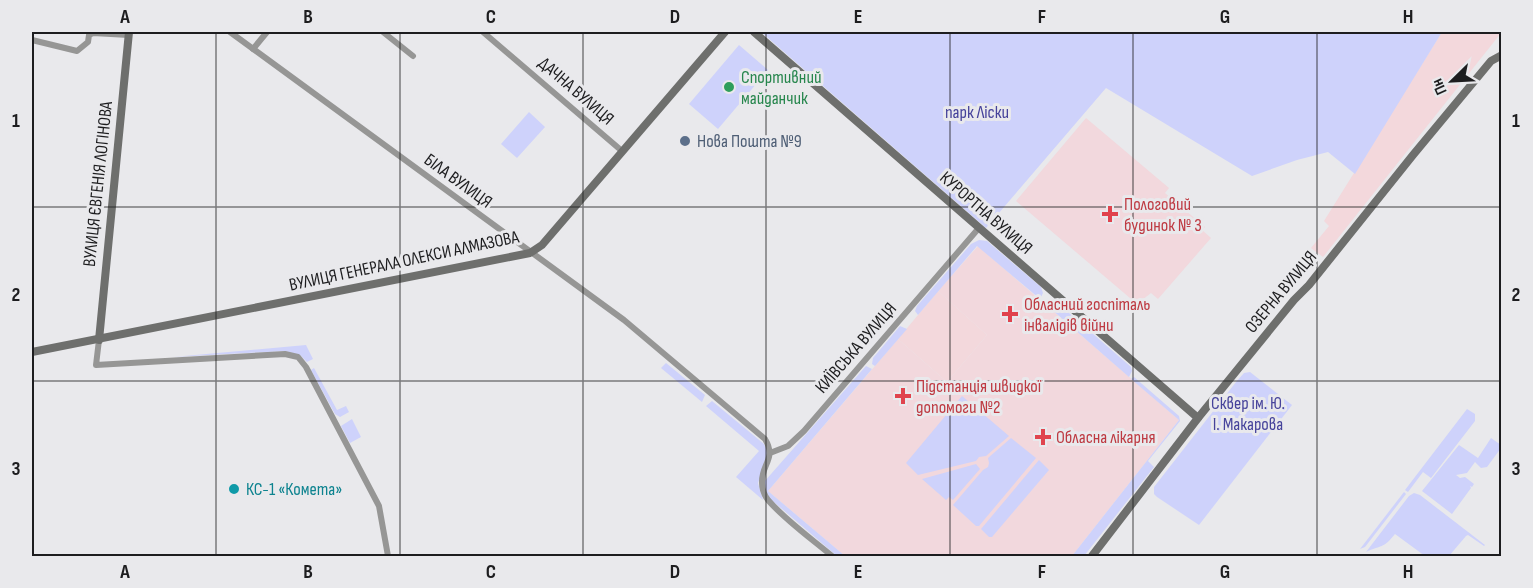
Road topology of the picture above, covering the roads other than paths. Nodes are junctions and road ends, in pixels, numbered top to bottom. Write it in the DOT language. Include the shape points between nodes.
graph roads {
  1 [pos="230,32"];
  2 [pos="267,32"];
  3 [pos="383,32"];
  4 [pos="483,32"];
  5 [pos="725,32"];
  6 [pos="754,32"];
  7 [pos="129,33"];
  8 [pos="32,40"];
  9 [pos="253,49"];
  10 [pos="1501,55"];
  11 [pos="413,56"];
  12 [pos="622,151"];
  13 [pos="978,228"];
  14 [pos="530,253"];
  15 [pos="99,340"];
  16 [pos="32,352"];
  17 [pos="1198,418"];
  18 [pos="770,453"];
  19 [pos="388,556"];
  20 [pos="832,556"];
  21 [pos="1092,556"];
  1 -- 9 [label="street, БІЛА ВУЛИЦЯ"];
  2 -- 9 [label="street"];
  3 -- 11 [label="street"];
  4 -- 12 [label="street, ДАЧНА ВУЛИЦЯ"];
  5 -- 12 [label="main road, ВУЛИЦЯ ГЕНЕРАЛА ОЛЕКСИ АЛМАЗОВА"];
  6 -- 13 [label="main road, КУРОРТНА ВУЛИЦЯ"];
  7 -- 8 [label="street" via="93,33 77,51"];
  7 -- 15 [label="main road, ВУЛИЦЯ ЄВГЕНІЯ ЛОГІНОВА"];
  9 -- 14 [label="street, БІЛА ВУЛИЦЯ"];
  10 -- 17 [label="main road, ОЗЕРНА ВУЛИЦЯ" via="1427,138"];
  12 -- 14 [label="main road, ВУЛИЦЯ ГЕНЕРАЛА ОЛЕКСИ АЛМАЗОВА" via="542,245"];
  13 -- 17 [label="main road, КУРОРТНА ВУЛИЦЯ"];
  13 -- 18 [label="street, КИЇВСЬКА ВУЛИЦЯ" via="804,431 788,446"];
  14 -- 15 [label="main road, ВУЛИЦЯ ГЕНЕРАЛА ОЛЕКСИ АЛМАЗОВА"];
  14 -- 18 [label="street, БІЛА ВУЛИЦЯ" via="624,320 765,439"];
  15 -- 16 [label="main road, ВУЛИЦЯ ГЕНЕРАЛА ОЛЕКСИ АЛМАЗОВА"];
  15 -- 19 [label="street" via="96,365 285,354 298,357 379,506"];
  17 -- 21 [label="main road, ОЗЕРНА ВУЛИЦЯ"];
  18 -- 20 [label="street" via="761,484 767,499"];
}
